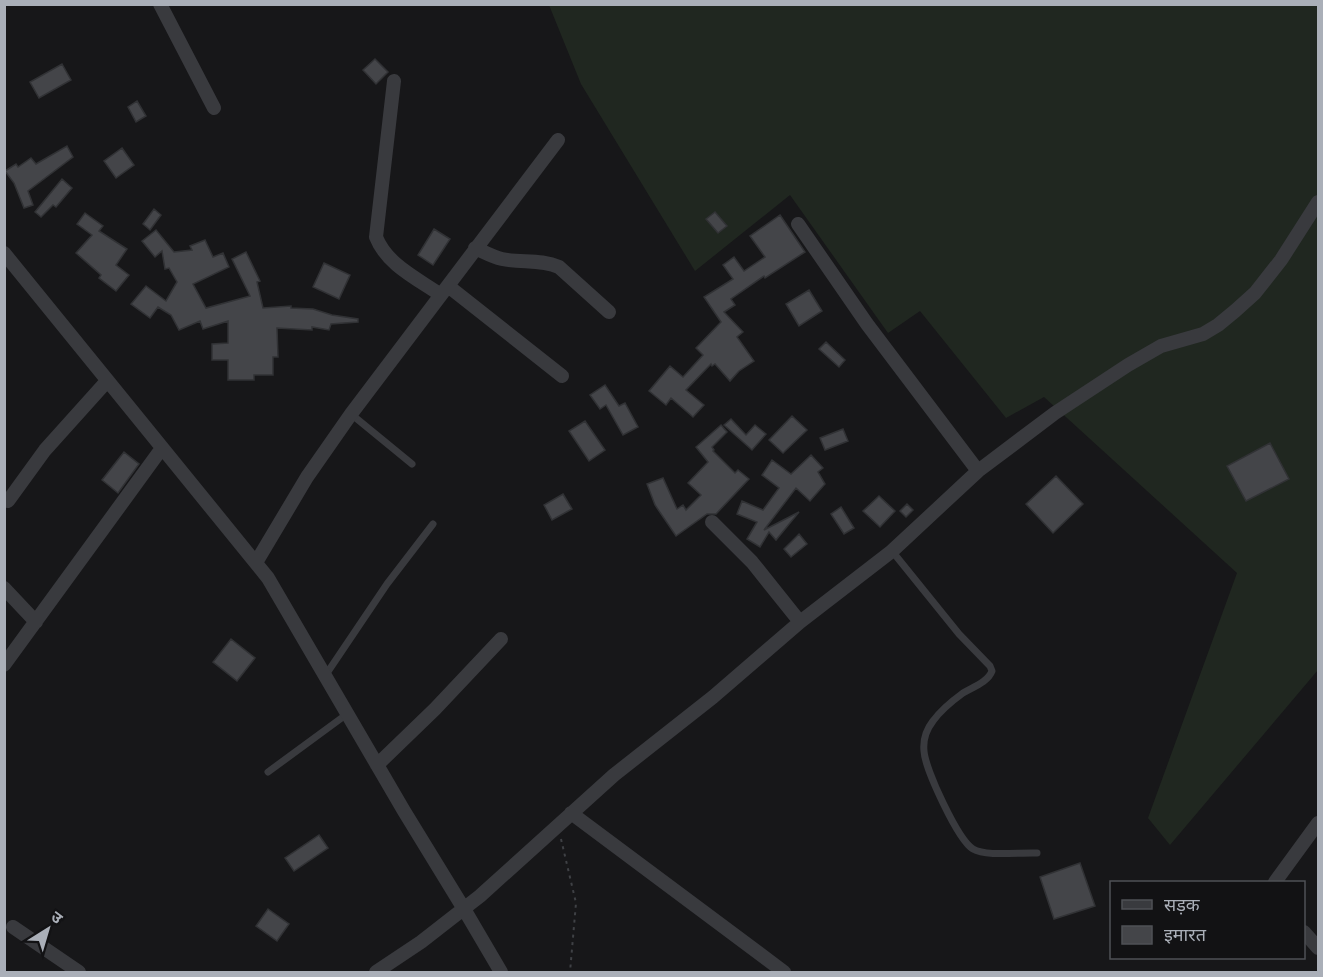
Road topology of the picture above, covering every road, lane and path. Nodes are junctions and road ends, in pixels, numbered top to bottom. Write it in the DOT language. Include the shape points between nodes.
graph roads {
  1 [pos="160,4"];
  2 [pos="394,81"];
  3 [pos="214,108"];
  4 [pos="558,140"];
  5 [pos="1318,202"];
  6 [pos="798,224"];
  7 [pos="475,248"];
  8 [pos="4,253"];
  9 [pos="445,291"];
  10 [pos="609,312"];
  11 [pos="562,376"];
  12 [pos="107,381"];
  13 [pos="351,414"];
  14 [pos="162,448"];
  15 [pos="412,464"];
  16 [pos="978,471"];
  17 [pos="8,501"];
  18 [pos="712,522"];
  19 [pos="433,524"];
  20 [pos="891,551"];
  21 [pos="256,561"];
  22 [pos="4,588"];
  23 [pos="800,621"];
  24 [pos="36,622"];
  25 [pos="501,639"];
  26 [pos="4,665"];
  27 [pos="325,676"];
  28 [pos="347,714"];
  29 [pos="377,765"];
  30 [pos="268,772"];
  31 [pos="571,813"];
  32 [pos="1318,823"];
  33 [pos="558,826"];
  34 [pos="1037,853"];
  35 [pos="1276,881"];
  36 [pos="464,909"];
  37 [pos="12,927"];
  38 [pos="1305,933"];
  39 [pos="1318,948"];
  40 [pos="79,972"];
  41 [pos="376,972"];
  42 [pos="501,972"];
  43 [pos="570,972"];
  44 [pos="784,972"];
  1 -- 3 [label="street"];
  2 -- 9 [label="street" via="376,237 393,262"];
  4 -- 7 [label="street"];
  5 -- 16 [label="street" via="1255,293 1218,325 1193,338 1161,346 1128,365"];
  6 -- 16 [label="street" via="867,324"];
  7 -- 9 [label="street"];
  7 -- 10 [label="street" via="501,259 539,261 559,267"];
  8 -- 12 [label="street"];
  9 -- 11 [label="street"];
  9 -- 13 [label="street"];
  12 -- 14 [label="street"];
  12 -- 17 [label="street" via="45,450"];
  13 -- 15 [label="lane"];
  13 -- 21 [label="street"];
  14 -- 21 [label="street"];
  14 -- 24 [label="street"];
  16 -- 20 [label="street"];
  18 -- 23 [label="street" via="752,562"];
  19 -- 27 [label="lane"];
  20 -- 23 [label="street"];
  20 -- 34 [label="lane" via="992,671 939,714 925,734 925,763 940,796 973,849"];
  21 -- 27 [label="street"];
  22 -- 24 [label="street"];
  23 -- 31 [label="street"];
  24 -- 26 [label="street"];
  25 -- 29 [label="street"];
  27 -- 28 [label="street"];
  28 -- 29 [label="street"];
  28 -- 30 [label="lane"];
  29 -- 36 [label="street"];
  31 -- 33 [label="street"];
  31 -- 44 [label="street"];
  32 -- 35 [label="street"];
  33 -- 36 [label="street"];
  33 -- 43 [label="path" via="576,903"];
  36 -- 41 [label="street"];
  36 -- 42 [label="street"];
  37 -- 40 [label="street"];
  38 -- 39 [label="street"];
}
